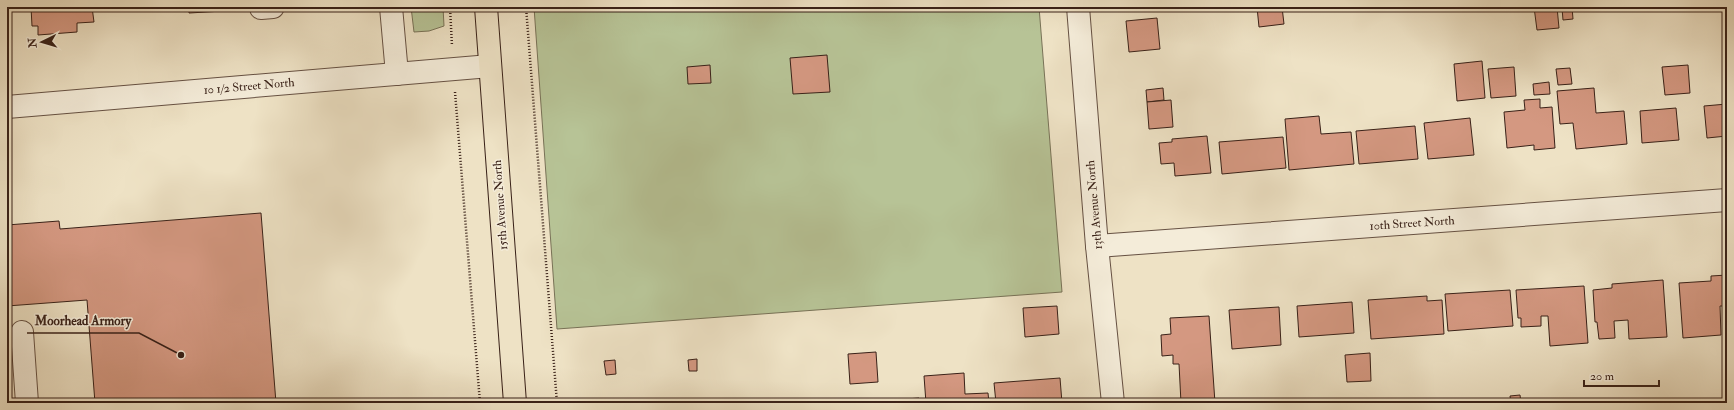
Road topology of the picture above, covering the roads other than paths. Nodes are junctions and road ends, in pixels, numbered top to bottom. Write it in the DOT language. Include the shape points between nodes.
graph roads {
  1 [pos="391,7"];
  2 [pos="486,7"];
  3 [pos="1078,7"];
  4 [pos="490,66"];
  5 [pos="397,74"];
  6 [pos="7,107"];
  7 [pos="1727,200"];
  8 [pos="1097,246"];
  9 [pos="22,332"];
  10 [pos="27,403"];
  11 [pos="515,403"];
  12 [pos="1113,403"];
  1 -- 5 [label="street"];
  2 -- 4 [label="main road, 15th Avenue North"];
  3 -- 8 [label="street, 13th Avenue North"];
  4 -- 5 [label="street, 10 1/2 Street North"];
  4 -- 11 [label="main road, 15th Avenue North"];
  5 -- 6 [label="street, 10 1/2 Street North"];
  7 -- 8 [label="street, 10th Street North"];
  8 -- 12 [label="street, 13th Avenue North"];
  9 -- 10 [label="street"];
}
